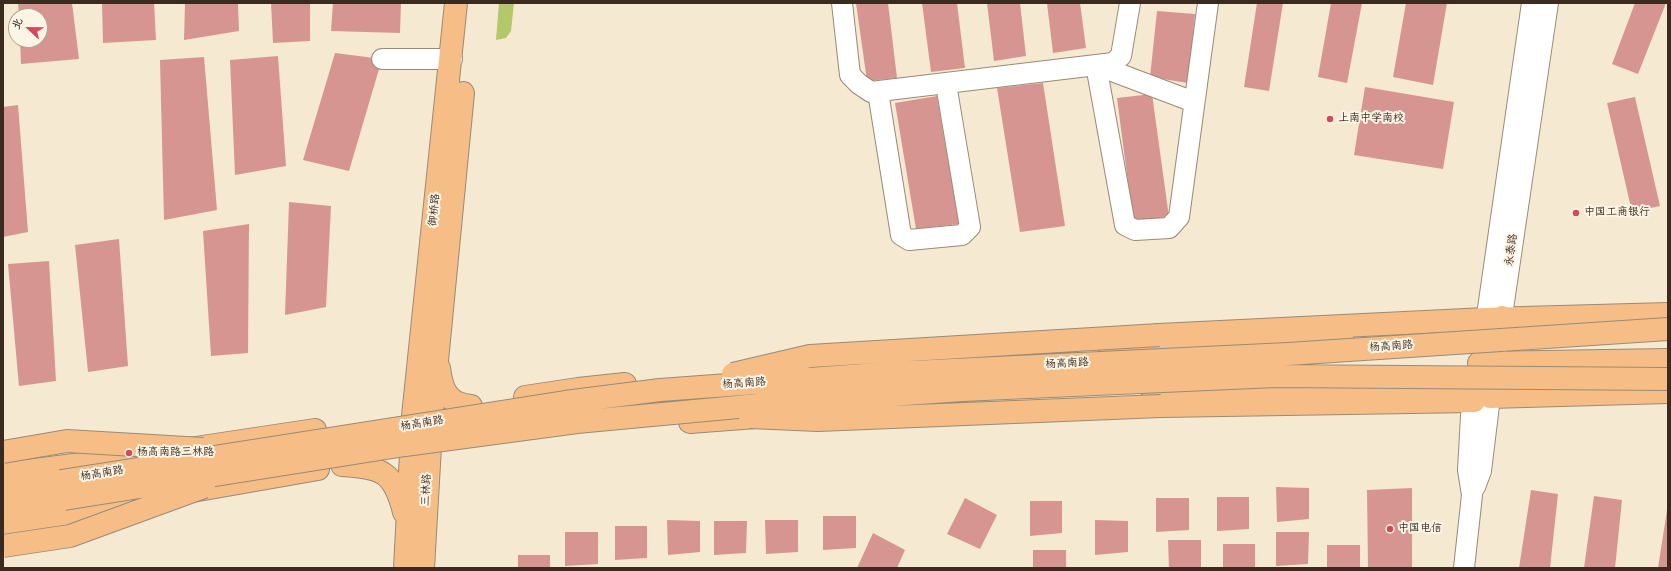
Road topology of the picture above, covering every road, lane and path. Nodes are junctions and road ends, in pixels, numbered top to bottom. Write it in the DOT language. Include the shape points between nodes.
graph roads {
  1 [pos="456,3"];
  2 [pos="472,3"];
  3 [pos="842,3"];
  4 [pos="1130,3"];
  5 [pos="1208,3"];
  6 [pos="1532,3"];
  7 [pos="1548,3"];
  8 [pos="382,59"];
  9 [pos="452,59"];
  10 [pos="1096,66"];
  11 [pos="946,84"];
  12 [pos="878,92"];
  13 [pos="1194,102"];
  14 [pos="1668,314"];
  15 [pos="1491,322"];
  16 [pos="1668,329"];
  17 [pos="1668,346"];
  18 [pos="437,357"];
  19 [pos="1488,357"];
  20 [pos="1668,360"];
  21 [pos="1668,379"];
  22 [pos="662,385"];
  23 [pos="1281,390"];
  24 [pos="1668,392"];
  25 [pos="1480,394"];
  26 [pos="1311,403"];
  27 [pos="471,406"];
  28 [pos="422,414"];
  29 [pos="666,419"];
  30 [pos="192,448"];
  31 [pos="420,451"];
  32 [pos="3,452"];
  33 [pos="247,461"];
  34 [pos="342,465"];
  35 [pos="3,474"];
  36 [pos="3,490"];
  37 [pos="63,490"];
  38 [pos="3,509"];
  39 [pos="51,520"];
  40 [pos="3,527"];
  41 [pos="407,534"];
  42 [pos="3,546"];
  43 [pos="405,568"];
  44 [pos="423,568"];
  45 [pos="1464,568"];
  1 -- 9 [label="main road, 御桥路"];
  2 -- 18 [label="main road, 御桥路"];
  3 -- 12 [label="street" via="850,75 871,92"];
  4 -- 10 [label="street" via="1121,56 1113,64"];
  5 -- 13 [label="street"];
  6 -- 15 [label="street, 永泰路"];
  7 -- 15 [label="street, 永泰路"];
  8 -- 9 [label="street"];
  9 -- 28 [label="main road, 御桥路"];
  10 -- 11 [label="street"];
  10 -- 13 [label="street"];
  10 -- 13 [label="street" via="1124,225 1135,230 1169,228 1179,217"];
  11 -- 12 [label="street"];
  11 -- 12 [label="street" via="970,227 962,235 909,240 901,235"];
  14 -- 15 [label="main road, 杨高南路" via="1536,317"];
  15 -- 19 [label="main road"];
  15 -- 22 [label="main road, 杨高南路" via="852,363"];
  15 -- 22 [label="main road, bridge" via="1261,331 810,356"];
  16 -- 22 [label="main road, 杨高南路, bridge" via="1288,354"];
  17 -- 19 [label="main road"];
  18 -- 27 [label="main road" via="442,384 449,398 455,403"];
  18 -- 28 [label="main road, 御桥路"];
  19 -- 20 [label="main road"];
  19 -- 25 [label="main road"];
  21 -- 29 [label="main road, 杨高南路, bridge" via="1275,376 962,390 791,402"];
  22 -- 27 [label="main road, 杨高南路" via="578,389"];
  22 -- 29 [label="main road"];
  22 -- 33 [label="main road, 杨高南路, bridge"];
  23 -- 25 [label="main road, 杨高南路"];
  23 -- 26 [label="main road"];
  23 -- 29 [label="main road, 杨高南路"];
  24 -- 25 [label="main road, 杨高南路" via="1530,396"];
  25 -- 26 [label="main road"];
  25 -- 45 [label="street" via="1471,416 1468,470 1472,495"];
  26 -- 29 [label="main road, bridge" via="1161,406 818,420"];
  27 -- 28 [label="main road, 杨高南路"];
  28 -- 30 [label="main road, 杨高南路"];
  28 -- 31 [label="main road, 三林路"];
  29 -- 31 [label="main road, 杨高南路"];
  29 -- 33 [label="main road, 杨高南路, bridge" via="577,422 405,445"];
  30 -- 32 [label="main road, bridge" via="67,441"];
  30 -- 33 [label="main road, bridge"];
  30 -- 35 [label="main road, 杨高南路"];
  31 -- 34 [label="main road, 杨高南路"];
  31 -- 41 [label="main road, 三林路"];
  31 -- 44 [label="main road, 三林路"];
  33 -- 37 [label="main road, 杨高南路, bridge"];
  33 -- 42 [label="main road, bridge" via="70,536"];
  34 -- 39 [label="main road, 杨高南路" via="141,500"];
  34 -- 41 [label="main road" via="365,466 389,477 401,500"];
  36 -- 37 [label="main road, 杨高南路"];
  37 -- 38 [label="main road, 杨高南路"];
  37 -- 39 [label="main road"];
  39 -- 40 [label="main road, 杨高南路"];
  41 -- 43 [label="main road, 三林路"];
}
